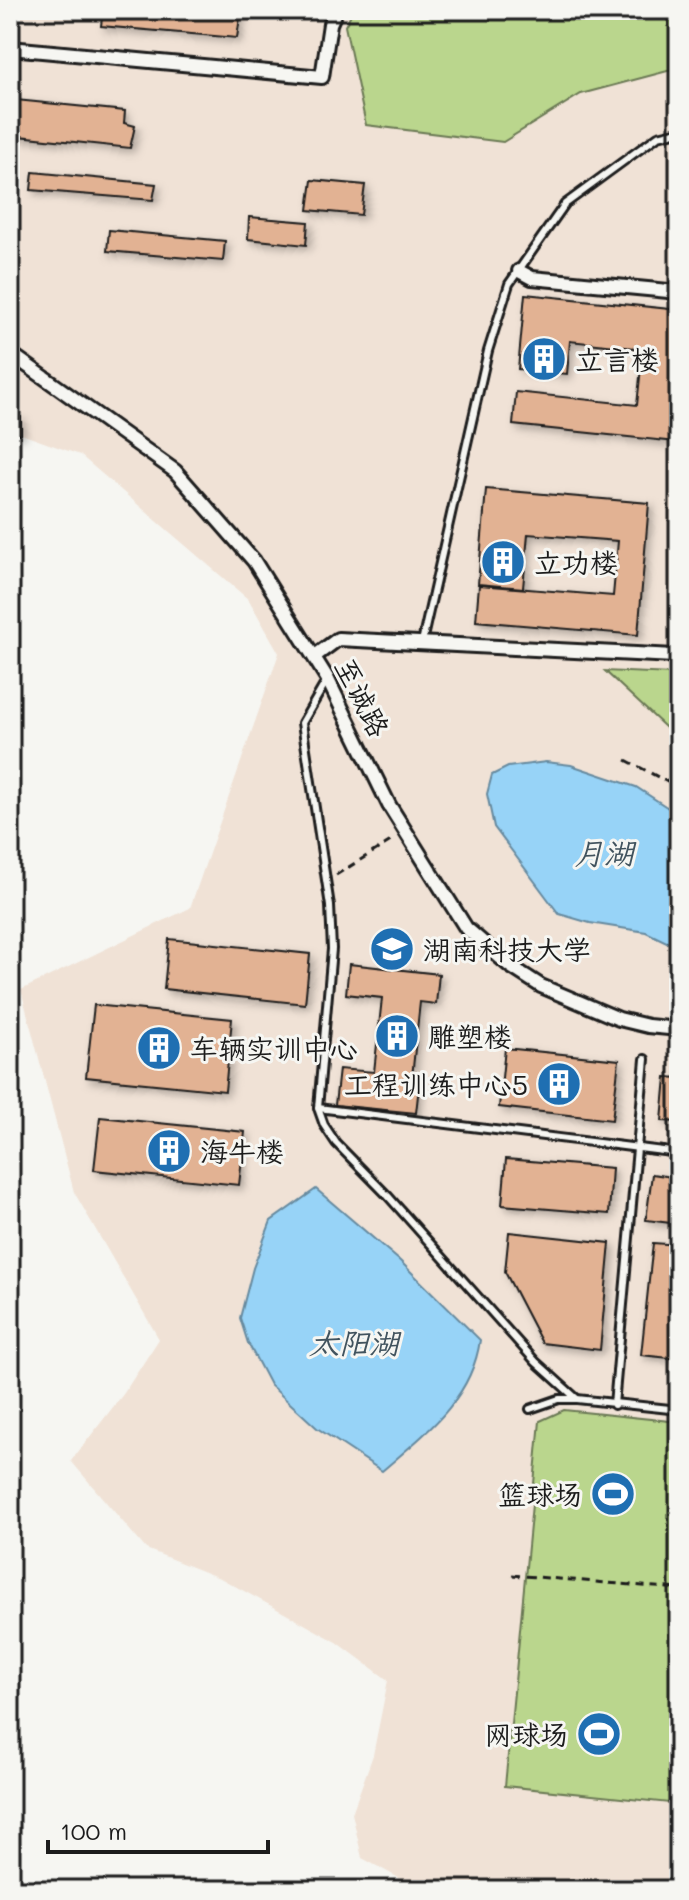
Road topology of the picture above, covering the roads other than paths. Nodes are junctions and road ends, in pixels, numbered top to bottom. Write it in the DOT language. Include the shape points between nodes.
graph roads {
  1 [pos="336,10"];
  2 [pos="10,48"];
  3 [pos="679,131"];
  4 [pos="519,271"];
  5 [pos="679,292"];
  6 [pos="10,353"];
  7 [pos="422,642"];
  8 [pos="679,650"];
  9 [pos="315,656"];
  10 [pos="327,678"];
  11 [pos="679,1029"];
  12 [pos="645,1059"];
  13 [pos="318,1108"];
  14 [pos="636,1148"];
  15 [pos="679,1153"];
  16 [pos="577,1399"];
  17 [pos="614,1405"];
  18 [pos="530,1409"];
  19 [pos="679,1410"];
  1 -- 2 [label="street" via="322,77"];
  3 -- 4 [label="lane" via="658,136 565,204"];
  4 -- 5 [label="street" via="532,278"];
  4 -- 7 [label="lane" via="509,284 488,351"];
  6 -- 9 [label="street, 至诚路" via="175,471 254,561"];
  7 -- 8 [label="street" via="675,656"];
  7 -- 9 [label="street" via="338,639"];
  9 -- 10 [label="street, 至诚路"];
  10 -- 11 [label="street, 至诚路" via="389,805 466,928 541,986 590,1008 648,1026"];
  10 -- 13 [label="lane" via="302,723 332,949"];
  12 -- 14 [label="lane"];
  13 -- 14 [label="lane"];
  13 -- 16 [label="lane" via="336,1143 536,1362"];
  14 -- 15 [label="lane"];
  14 -- 17 [label="lane"];
  16 -- 17 [label="lane"];
  16 -- 18 [label="lane"];
  17 -- 19 [label="lane"];
}
